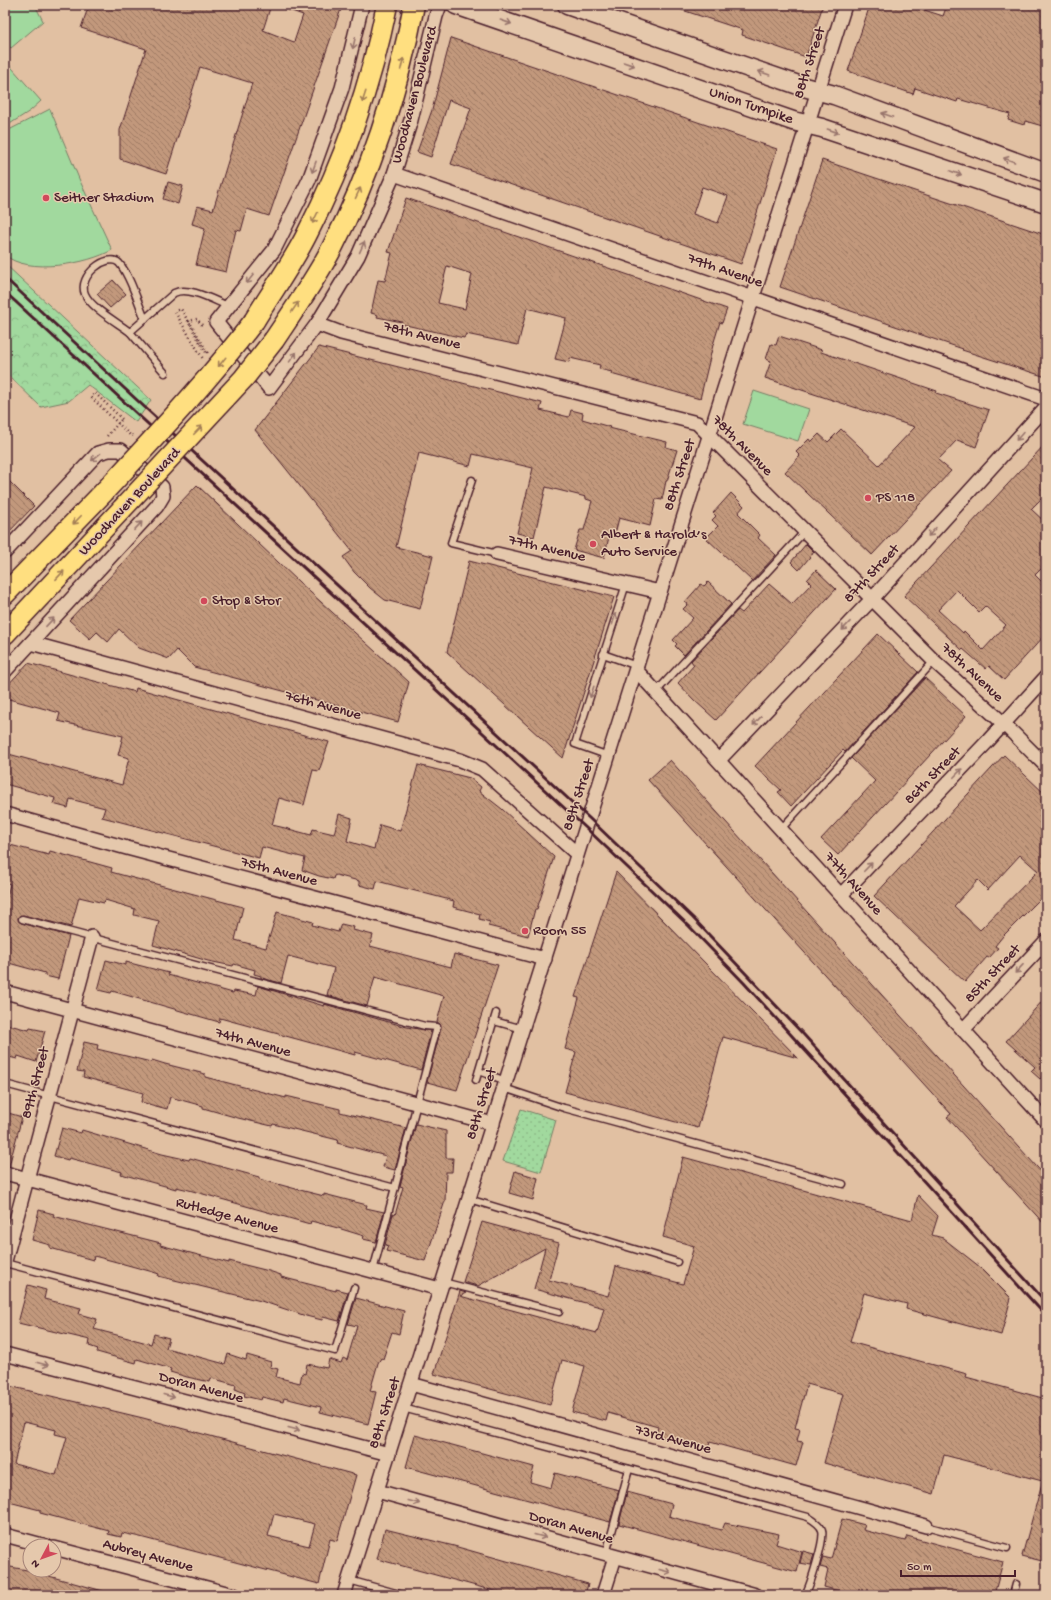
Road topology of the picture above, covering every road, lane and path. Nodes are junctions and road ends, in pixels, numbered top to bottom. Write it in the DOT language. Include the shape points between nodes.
graph roads {
  1 [pos="362,5"];
  2 [pos="387,5"];
  3 [pos="414,5"];
  4 [pos="440,5"];
  5 [pos="456,5"];
  6 [pos="567,5"];
  7 [pos="845,5"];
  8 [pos="818,91"];
  9 [pos="808,125"];
  10 [pos="1046,173"];
  11 [pos="394,174"];
  12 [pos="1046,203"];
  13 [pos="753,297"];
  14 [pos="228,306"];
  15 [pos="145,319"];
  16 [pos="317,324"];
  17 [pos="205,328"];
  18 [pos="130,332"];
  19 [pos="202,360"];
  20 [pos="165,374"];
  21 [pos="1046,399"];
  22 [pos="1046,407"];
  23 [pos="136,431"];
  24 [pos="709,436"];
  25 [pos="104,439"];
  26 [pos="472,480"];
  27 [pos="805,531"];
  28 [pos="5,552"];
  29 [pos="497,554"];
  30 [pos="626,584"];
  31 [pos="660,592"];
  32 [pos="5,594"];
  33 [pos="873,598"];
  34 [pos="5,634"];
  35 [pos="31,643"];
  36 [pos="603,654"];
  37 [pos="934,661"];
  38 [pos="636,668"];
  39 [pos="5,671"];
  40 [pos="1046,677"];
  41 [pos="656,692"];
  42 [pos="1003,724"];
  43 [pos="608,756"];
  44 [pos="719,760"];
  45 [pos="1046,766"];
  46 [pos="5,814"];
  47 [pos="781,829"];
  48 [pos="577,854"];
  49 [pos="841,895"];
  50 [pos="22,919"];
  51 [pos="92,937"];
  52 [pos="1046,941"];
  53 [pos="545,959"];
  54 [pos="5,992"];
  55 [pos="71,1010"];
  56 [pos="496,1013"];
  57 [pos="494,1021"];
  58 [pos="523,1029"];
  59 [pos="963,1030"];
  60 [pos="478,1072"];
  61 [pos="476,1080"];
  62 [pos="5,1084"];
  63 [pos="505,1084"];
  64 [pos="49,1095"];
  65 [pos="418,1104"];
  66 [pos="1046,1121"];
  67 [pos="493,1124"];
  68 [pos="5,1173"];
  69 [pos="27,1179"];
  70 [pos="843,1184"];
  71 [pos="395,1188"];
  72 [pos="469,1199"];
  73 [pos="5,1262"];
  74 [pos="678,1262"];
  75 [pos="373,1271"];
  76 [pos="442,1286"];
  77 [pos="354,1288"];
  78 [pos="559,1312"];
  79 [pos="5,1354"];
  80 [pos="411,1384"];
  81 [pos="403,1408"];
  82 [pos="388,1454"];
  83 [pos="629,1469"];
  84 [pos="377,1491"];
  85 [pos="926,1526"];
  86 [pos="5,1535"];
  87 [pos="22,1540"];
  88 [pos="1007,1548"];
  89 [pos="62,1550"];
  90 [pos="610,1556"];
  91 [pos="349,1580"];
  92 [pos="1016,1584"];
  93 [pos="234,1595"];
  94 [pos="344,1595"];
  95 [pos="403,1595"];
  96 [pos="603,1595"];
  97 [pos="756,1595"];
  98 [pos="805,1595"];
  99 [pos="1013,1595"];
  1 -- 14 [label="street, Woodhaven Boulevard, one-way" via="342,88 309,180 274,250"];
  2 -- 32 [label="main road, Woodhaven Boulevard, one-way, bridge" via="371,73 345,152 308,234 254,320 223,362 187,403"];
  34 -- 3 [label="main road, Woodhaven Boulevard, one-way, bridge" via="244,378 274,340 332,248 369,168 399,77"];
  4 -- 11 [label="street, Woodhaven Boulevard" via="411,120"];
  5 -- 9 [label="main road, Union Turnpike, one-way"];
  8 -- 6 [label="main road, one-way"];
  7 -- 8 [label="street, 88th Street"];
  8 -- 9 [label="street, 88th Street"];
  10 -- 8 [label="main road, one-way"];
  9 -- 12 [label="main road, Union Turnpike, one-way"];
  9 -- 13 [label="street, 88th Street"];
  11 -- 13 [label="street, 79th Avenue"];
  16 -- 11 [label="street, Woodhaven Boulevard, one-way" via="358,256"];
  13 -- 21 [label="street, 79th Avenue"];
  13 -- 24 [label="street, 88th Street"];
  14 -- 15 [label="lane" via="188,291 180,291 174,293"];
  14 -- 16 [label="street, Woodhaven Boulevard, one-way" via="216,322 269,388"];
  15 -- 18 [label="lane"];
  15 -- 18 [label="lane" via="118,262 112,259 105,261 87,274 83,282 85,294 92,303"];
  16 -- 24 [label="street, 78th Avenue" via="341,333 692,421"];
  17 -- 19 [label="path, bridge" via="197,319 190,321 209,355 203,360 175,312 181,309 207,354"];
  18 -- 20 [label="lane"];
  22 -- 33 [label="street, 87th Street, one-way"];
  23 -- 25 [label="path, bridge" via="131,436 91,396 95,393 122,419"];
  24 -- 27 [label="street, 78th Avenue"];
  24 -- 31 [label="street, 88th Street"];
  26 -- 29 [label="lane" via="451,543"];
  27 -- 33 [label="street, 78th Avenue"];
  27 -- 41 [label="lane"];
  35 -- 28 [label="street, one-way" via="157,506 163,496 162,487 121,450 98,453"];
  29 -- 30 [label="street, 77th Avenue"];
  30 -- 31 [label="street, 77th Avenue"];
  36 -- 30 [label="lane, one-way"];
  31 -- 38 [label="street, 88th Street"];
  33 -- 37 [label="street, 78th Avenue"];
  33 -- 44 [label="street, 87th Street, one-way"];
  35 -- 39 [label="street"];
  35 -- 48 [label="street, 76th Avenue" via="460,760 482,769"];
  36 -- 38 [label="lane"];
  36 -- 43 [label="lane, one-way" via="575,744"];
  37 -- 42 [label="street, 78th Avenue"];
  37 -- 47 [label="lane"];
  38 -- 41 [label="street, 77th Avenue"];
  38 -- 43 [label="street, 88th Street"];
  40 -- 42 [label="street, 86th Street"];
  41 -- 44 [label="street, 77th Avenue"];
  42 -- 45 [label="street, 78th Avenue"];
  49 -- 42 [label="street, 86th Street, one-way"];
  43 -- 48 [label="street, 88th Street"];
  44 -- 47 [label="street, 77th Avenue"];
  46 -- 53 [label="street, 75th Avenue"];
  47 -- 49 [label="street, 77th Avenue"];
  48 -- 53 [label="street, 88th Street"];
  49 -- 59 [label="street, 77th Avenue"];
  50 -- 51 [label="lane"];
  51 -- 55 [label="street, 89th Street"];
  51 -- 65 [label="lane" via="425,1026 437,1027"];
  52 -- 59 [label="street, 85th Street, one-way"];
  53 -- 58 [label="street, 88th Street"];
  54 -- 55 [label="street, 74th Avenue"];
  55 -- 64 [label="street, 89th Street"];
  55 -- 65 [label="street, 74th Avenue"];
  56 -- 57 [label="lane"];
  57 -- 58 [label="lane"];
  57 -- 60 [label="lane"];
  58 -- 63 [label="street, 88th Street"];
  59 -- 66 [label="street, 77th Avenue"];
  60 -- 61 [label="lane"];
  60 -- 63 [label="lane"];
  62 -- 64 [label="lane"];
  63 -- 67 [label="street, 88th Street"];
  63 -- 70 [label="lane" via="564,1108"];
  64 -- 69 [label="street, 89th Street"];
  64 -- 71 [label="lane"];
  65 -- 67 [label="street, 74th Avenue"];
  65 -- 71 [label="lane"];
  67 -- 72 [label="street, 88th Street"];
  68 -- 69 [label="street, Rutledge Avenue"];
  69 -- 73 [label="street, 89th Street"];
  69 -- 75 [label="street, Rutledge Avenue"];
  71 -- 75 [label="lane"];
  72 -- 74 [label="lane"];
  72 -- 76 [label="street, 88th Street"];
  73 -- 77 [label="lane" via="335,1351"];
  75 -- 76 [label="street, Rutledge Avenue"];
  76 -- 78 [label="lane"];
  76 -- 80 [label="street, 88th Street"];
  79 -- 82 [label="street, Doran Avenue, one-way"];
  80 -- 81 [label="street, 88th Street"];
  80 -- 85 [label="street, 73rd Avenue"];
  81 -- 82 [label="street, 88th Street"];
  81 -- 83 [label="lane"];
  82 -- 84 [label="street, 88th Street"];
  83 -- 90 [label="lane"];
  83 -- 98 [label="lane" via="816,1522 822,1530 822,1540"];
  84 -- 90 [label="street, Doran Avenue, one-way"];
  84 -- 91 [label="street, 88th Street"];
  85 -- 88 [label="lane"];
  86 -- 87 [label="street"];
  89 -- 93 [label="street, Aubrey Avenue"];
  90 -- 96 [label="street"];
  90 -- 97 [label="street, Doran Avenue, one-way"];
  91 -- 94 [label="street, 88th Street"];
  91 -- 95 [label="lane"];
  92 -- 99 [label="lane"];
}
